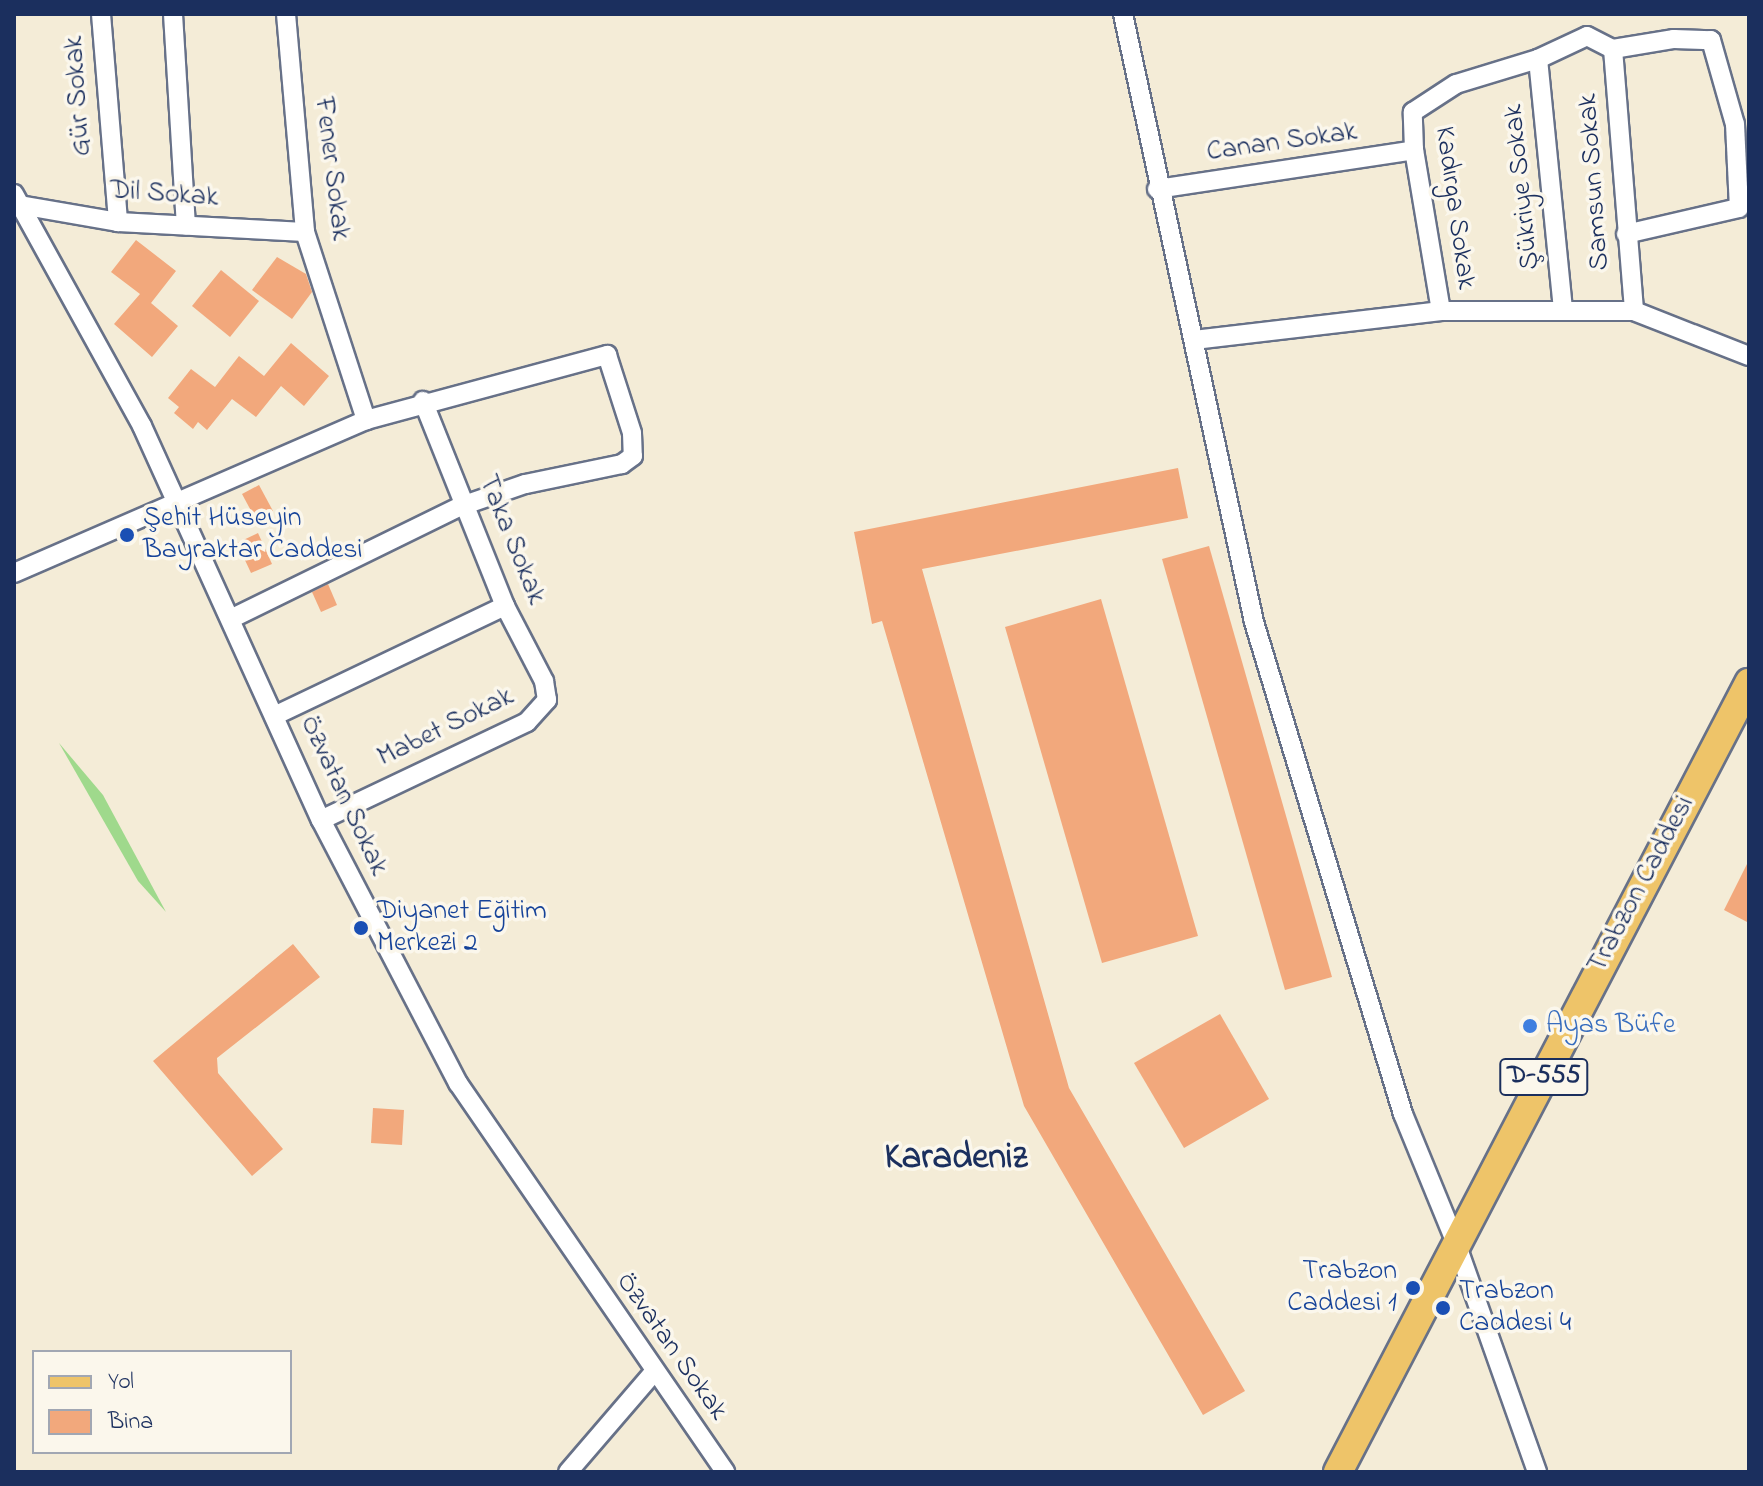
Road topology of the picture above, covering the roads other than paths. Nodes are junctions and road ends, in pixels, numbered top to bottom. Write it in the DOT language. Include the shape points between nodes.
graph roads {
  1 [pos="101,14"];
  2 [pos="173,14"];
  3 [pos="286,14"];
  4 [pos="1123,14"];
  5 [pos="1613,49"];
  6 [pos="1538,59"];
  7 [pos="1414,150"];
  8 [pos="1157,189"];
  9 [pos="17,200"];
  10 [pos="1744,210"];
  11 [pos="118,222"];
  12 [pos="186,226"];
  13 [pos="305,232"];
  14 [pos="1626,234"];
  15 [pos="1563,309"];
  16 [pos="1441,311"];
  17 [pos="1634,311"];
  18 [pos="1194,340"];
  19 [pos="1749,356"];
  20 [pos="423,401"];
  21 [pos="366,420"];
  22 [pos="175,500"];
  23 [pos="467,504"];
  24 [pos="14,573"];
  25 [pos="505,606"];
  26 [pos="230,619"];
  27 [pos="1749,683"];
  28 [pos="547,700"];
  29 [pos="274,716"];
  30 [pos="321,820"];
  31 [pos="1456,1243"];
  32 [pos="654,1372"];
  33 [pos="568,1472"];
  34 [pos="725,1472"];
  35 [pos="1338,1472"];
  36 [pos="1537,1472"];
  1 -- 11 [label="street, Gür Sokak"];
  2 -- 12 [label="street"];
  3 -- 13 [label="street, Fener Sokak"];
  4 -- 8 [label="street"];
  5 -- 6 [label="street" via="1587,36"];
  5 -- 10 [label="street" via="1674,39 1711,40 1735,124"];
  5 -- 14 [label="street, Samsun Sokak"];
  6 -- 7 [label="street, Kadırga Sokak" via="1456,84 1413,112"];
  6 -- 15 [label="street, Şükriye Sokak"];
  7 -- 8 [label="street, Canan Sokak"];
  7 -- 16 [label="street, Kadırga Sokak"];
  8 -- 18 [label="street"];
  9 -- 11 [label="street, Dil Sokak"];
  9 -- 22 [label="street, Özvatan Sokak" via="142,426"];
  10 -- 14 [label="street"];
  11 -- 12 [label="street, Dil Sokak"];
  12 -- 13 [label="street, Dil Sokak"];
  13 -- 21 [label="street, Fener Sokak"];
  14 -- 17 [label="street, Samsun Sokak"];
  15 -- 16 [label="street"];
  15 -- 17 [label="street"];
  16 -- 18 [label="street"];
  17 -- 19 [label="street"];
  18 -- 31 [label="street" via="1259,636 1403,1114"];
  20 -- 21 [label="street"];
  20 -- 23 [label="street, Taka Sokak"];
  20 -- 23 [label="street" via="607,355 632,433 633,456 622,464 525,484"];
  21 -- 22 [label="street"];
  22 -- 24 [label="street"];
  22 -- 26 [label="street, Özvatan Sokak"];
  23 -- 25 [label="street, Taka Sokak"];
  23 -- 26 [label="street"];
  25 -- 28 [label="street, Taka Sokak" via="544,681"];
  25 -- 29 [label="street"];
  26 -- 29 [label="street, Özvatan Sokak"];
  27 -- 31 [label="main road, Trabzon Caddesi / D-555"];
  28 -- 30 [label="street, Mabet Sokak" via="527,722"];
  29 -- 30 [label="street, Özvatan Sokak"];
  30 -- 32 [label="street, Özvatan Sokak" via="458,1083"];
  31 -- 35 [label="main road, Trabzon Caddesi / D-555"];
  31 -- 36 [label="street"];
  32 -- 33 [label="street"];
  32 -- 34 [label="street, Özvatan Sokak"];
}
